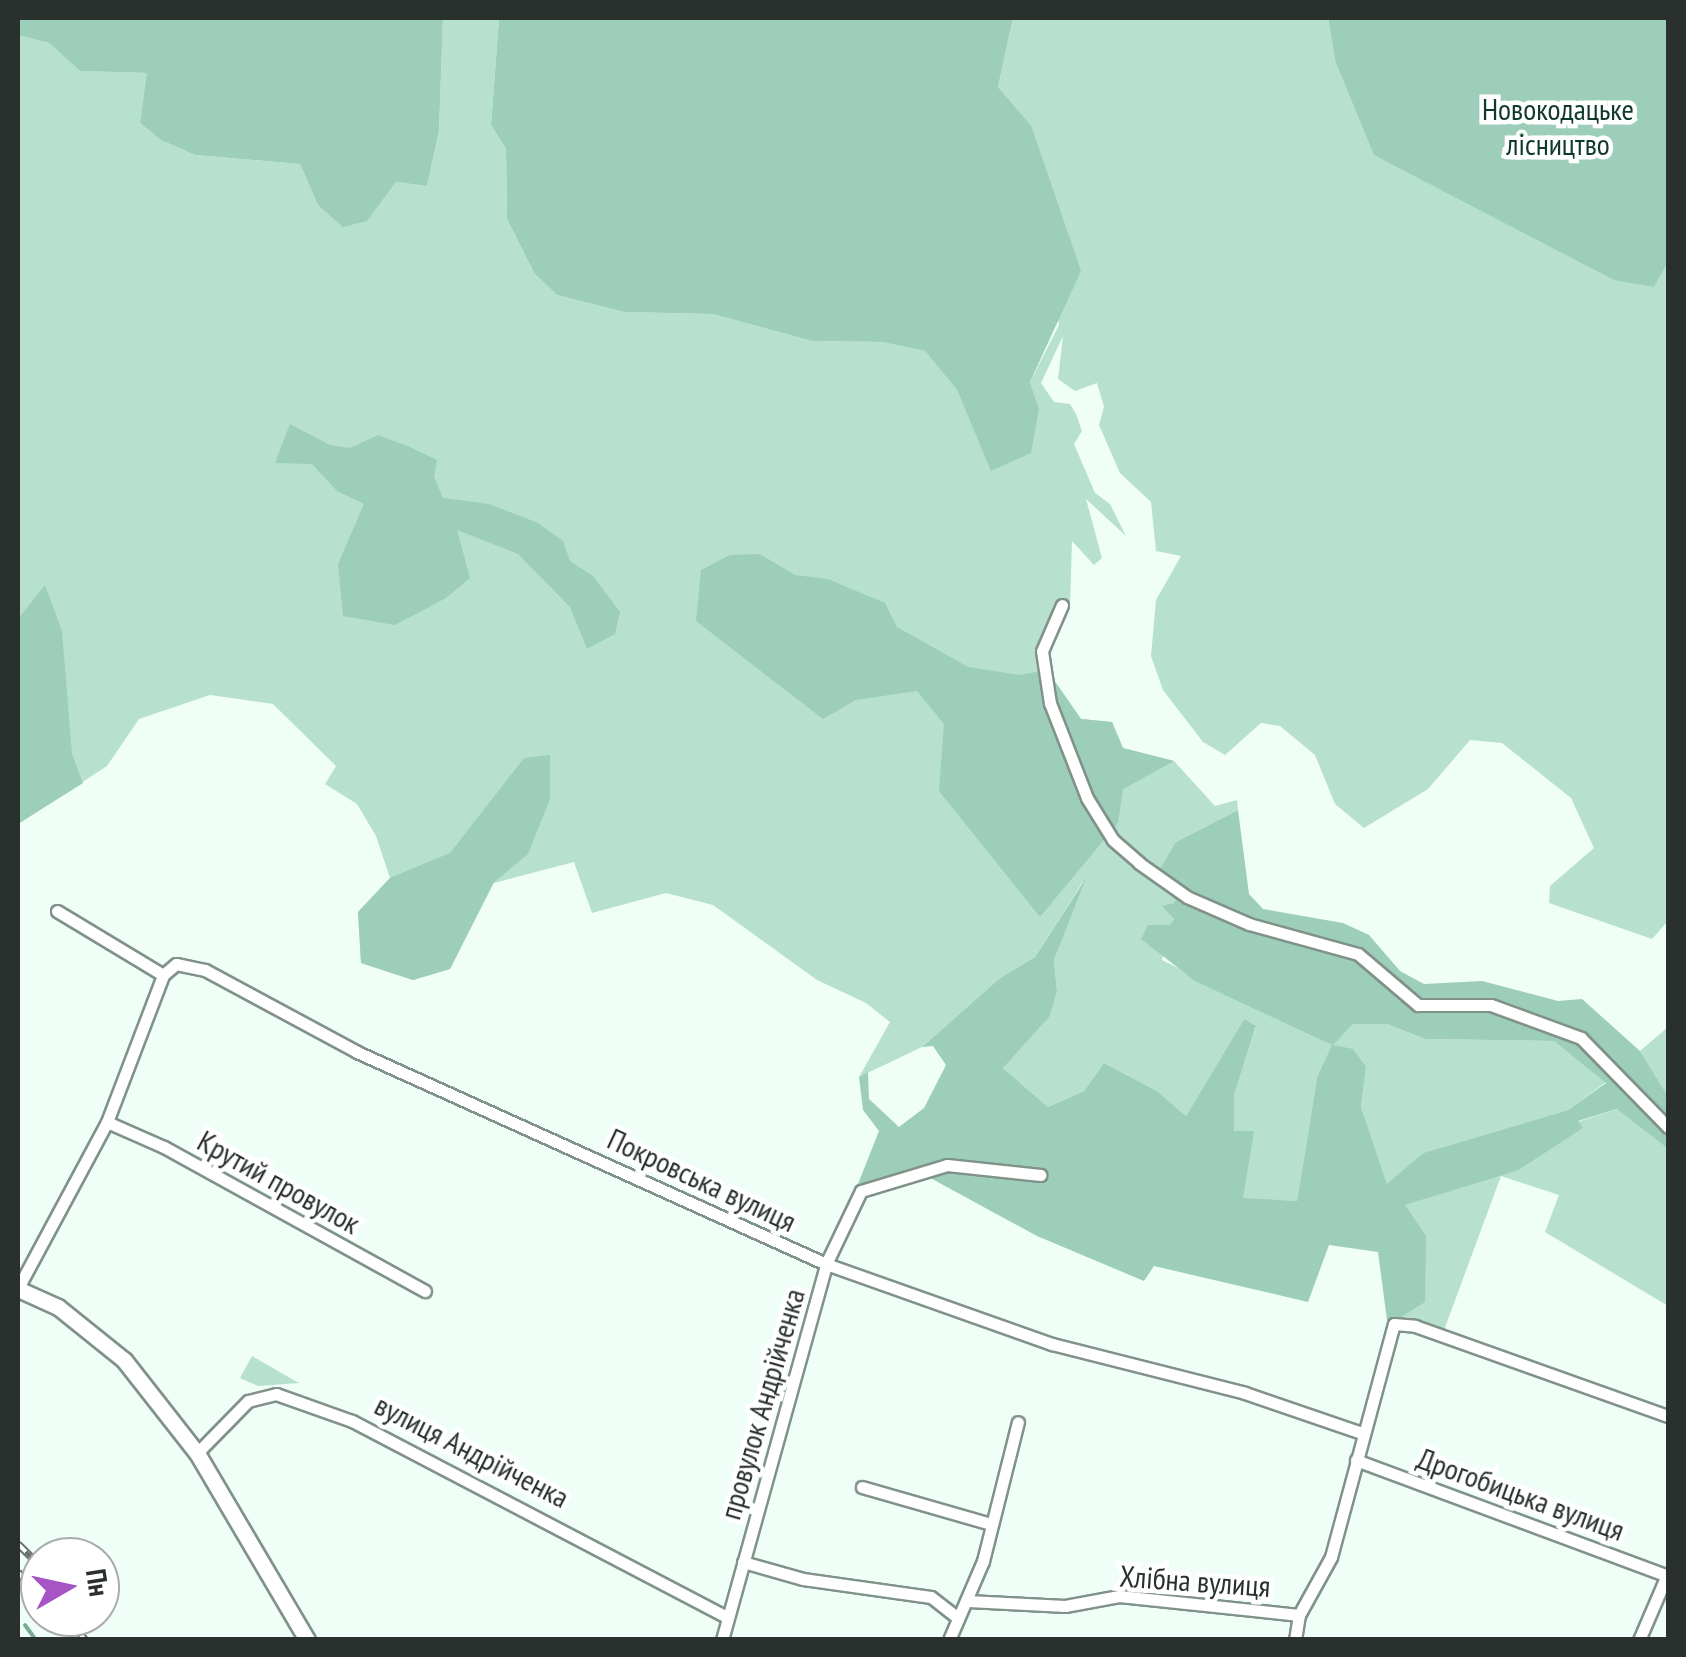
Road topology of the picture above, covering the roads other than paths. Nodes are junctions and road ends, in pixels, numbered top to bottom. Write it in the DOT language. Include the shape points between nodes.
graph roads {
  1 [pos="1062,605"];
  2 [pos="56,912"];
  3 [pos="163,975"];
  4 [pos="107,1122"];
  5 [pos="1668,1127"];
  6 [pos="1040,1175"];
  7 [pos="826,1264"];
  8 [pos="18,1289"];
  9 [pos="425,1290"];
  10 [pos="1668,1416"];
  11 [pos="1018,1422"];
  12 [pos="1362,1433"];
  13 [pos="196,1453"];
  14 [pos="1356,1460"];
  15 [pos="862,1486"];
  16 [pos="991,1524"];
  17 [pos="743,1562"];
  18 [pos="1668,1576"];
  19 [pos="968,1602"];
  20 [pos="1299,1615"];
  21 [pos="728,1616"];
  22 [pos="958,1618"];
  23 [pos="307,1640"];
  24 [pos="722,1640"];
  25 [pos="949,1640"];
  26 [pos="1295,1640"];
  27 [pos="1639,1640"];
  1 -- 5 [label="street" via="1042,651 1050,704 1087,798 1113,840 1139,864 1187,896 1249,924 1358,954 1418,1005 1491,1005 1582,1038"];
  2 -- 3 [label="street"];
  3 -- 4 [label="street"];
  3 -- 7 [label="street, Покровська вулиця" via="176,964 205,970 356,1052"];
  4 -- 8 [label="street"];
  4 -- 9 [label="street, Крутий провулок"];
  6 -- 7 [label="street, провулок Андрійченка" via="948,1165 861,1191"];
  7 -- 12 [label="street, Покровська вулиця" via="1052,1344 1245,1394"];
  7 -- 17 [label="street, провулок Андрійченка"];
  8 -- 13 [label="street" via="58,1307 104,1342"];
  10 -- 12 [label="street" via="1394,1324"];
  11 -- 16 [label="street"];
  12 -- 14 [label="street"];
  13 -- 21 [label="street, вулиця Андрійченка" via="248,1401 276,1394 352,1420"];
  13 -- 23 [label="street"];
  14 -- 18 [label="street, Дрогобицька вулиця"];
  14 -- 20 [label="street" via="1330,1556"];
  15 -- 16 [label="street"];
  16 -- 19 [label="street"];
  17 -- 21 [label="street, провулок Андрійченка"];
  17 -- 22 [label="street" via="932,1597"];
  18 -- 27 [label="street"];
  19 -- 20 [label="street, Хлібна вулиця" via="1065,1606 1119,1596"];
  19 -- 22 [label="street"];
  20 -- 26 [label="street"];
  21 -- 24 [label="street, провулок Андрійченка"];
  22 -- 25 [label="street"];
}
